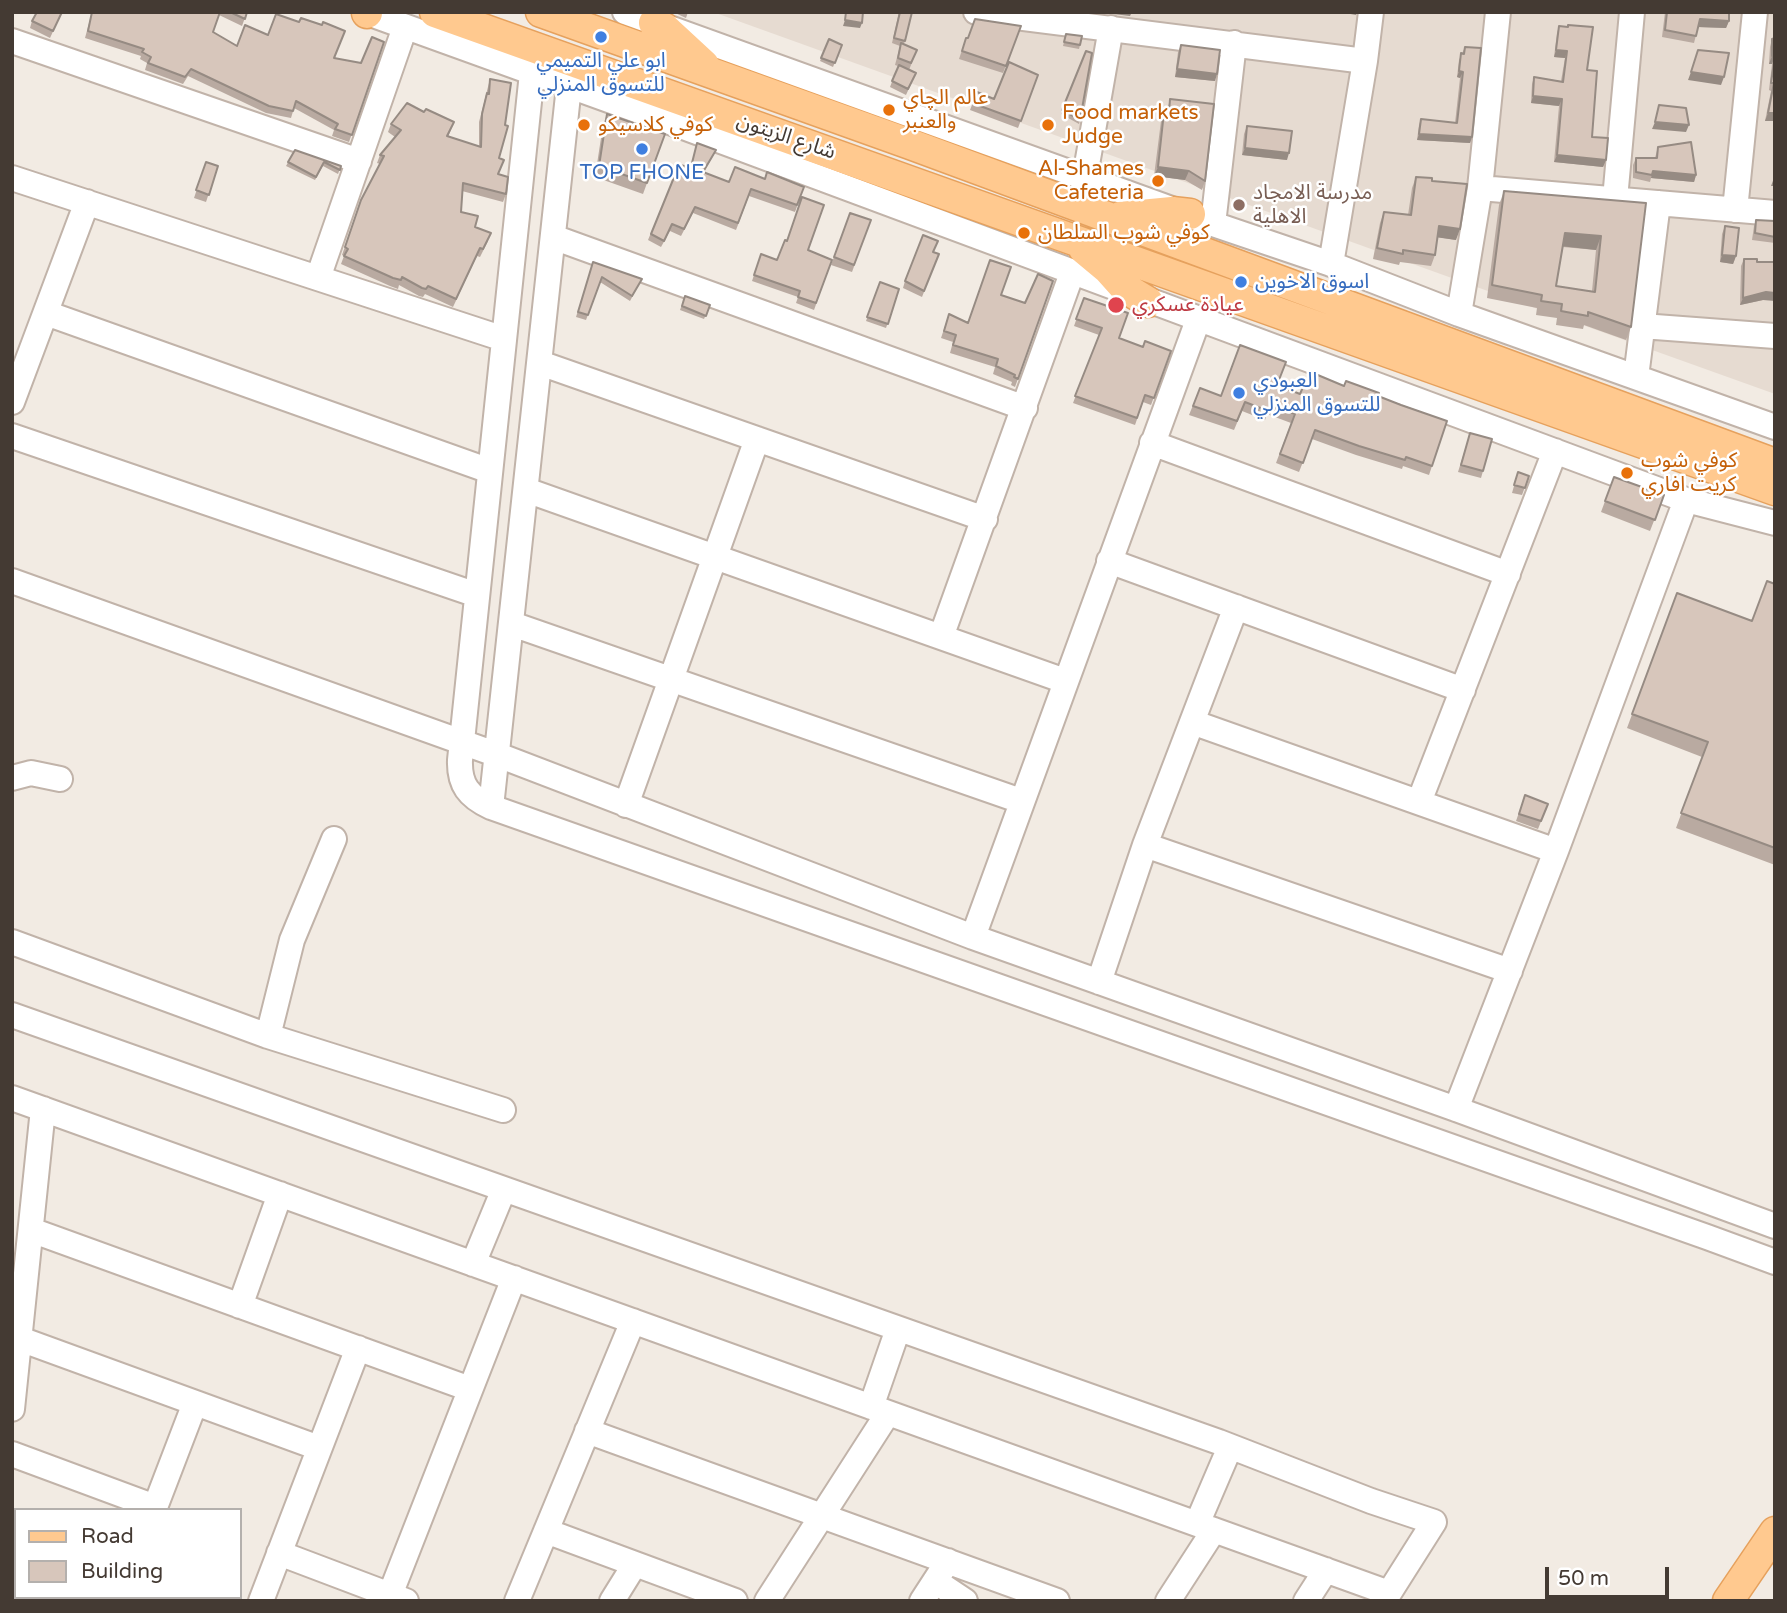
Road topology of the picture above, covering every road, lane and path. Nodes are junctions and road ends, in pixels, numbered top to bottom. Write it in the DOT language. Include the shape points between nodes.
graph roads {
  1 [pos="366,12"];
  2 [pos="435,12"];
  3 [pos="541,12"];
  4 [pos="625,12"];
  5 [pos="976,12"];
  6 [pos="1371,12"];
  7 [pos="1498,12"];
  8 [pos="1632,12"];
  9 [pos="1755,12"];
  10 [pos="1048,16"];
  11 [pos="654,23"];
  12 [pos="405,27"];
  13 [pos="1111,27"];
  14 [pos="12,41"];
  15 [pos="1234,43"];
  16 [pos="1365,61"];
  17 [pos="532,73"];
  18 [pos="728,80"];
  19 [pos="569,86"];
  20 [pos="682,114"];
  21 [pos="910,144"];
  22 [pos="359,160"];
  23 [pos="970,167"];
  24 [pos="897,175"];
  25 [pos="1085,176"];
  26 [pos="12,178"];
  27 [pos="1479,188"];
  28 [pos="962,199"];
  29 [pos="1615,199"];
  30 [pos="87,202"];
  31 [pos="1658,203"];
  32 [pos="1735,210"];
  33 [pos="1775,213"];
  34 [pos="1106,216"];
  35 [pos="1202,219"];
  36 [pos="1056,233"];
  37 [pos="553,237"];
  38 [pos="1331,264"];
  39 [pos="1072,273"];
  40 [pos="318,278"];
  41 [pos="1148,302"];
  42 [pos="46,313"];
  43 [pos="1459,314"];
  44 [pos="1198,320"];
  45 [pos="1642,326"];
  46 [pos="1775,336"];
  47 [pos="504,339"];
  48 [pos="540,363"];
  49 [pos="1636,377"];
  50 [pos="12,402"];
  51 [pos="1025,408"];
  52 [pos="1775,427"];
  53 [pos="12,436"];
  54 [pos="757,439"];
  55 [pos="1152,443"];
  56 [pos="1555,451"];
  57 [pos="1775,464"];
  58 [pos="490,471"];
  59 [pos="526,490"];
  60 [pos="1775,490"];
  61 [pos="1686,500"];
  62 [pos="985,519"];
  63 [pos="1775,523"];
  64 [pos="715,557"];
  65 [pos="1109,561"];
  66 [pos="1508,574"];
  67 [pos="12,581"];
  68 [pos="477,595"];
  69 [pos="1236,607"];
  70 [pos="512,624"];
  71 [pos="941,637"];
  72 [pos="671,680"];
  73 [pos="1065,681"];
  74 [pos="1463,690"];
  75 [pos="1192,722"];
  76 [pos="462,742"];
  77 [pos="498,755"];
  78 [pos="12,778"];
  79 [pos="60,779"];
  80 [pos="1021,801"];
  81 [pos="1419,802"];
  82 [pos="626,806"];
  83 [pos="491,807"];
  84 [pos="334,839"];
  85 [pos="1145,845"];
  86 [pos="1556,851"];
  87 [pos="974,937"];
  88 [pos="12,942"];
  89 [pos="1510,971"];
  90 [pos="1099,982"];
  91 [pos="12,1015"];
  92 [pos="268,1036"];
  93 [pos="12,1098"];
  94 [pos="43,1109"];
  95 [pos="1456,1109"];
  96 [pos="503,1110"];
  97 [pos="504,1189"];
  98 [pos="280,1194"];
  99 [pos="1720,1205"];
  100 [pos="1775,1226"];
  101 [pos="31,1230"];
  102 [pos="1707,1237"];
  103 [pos="1775,1262"];
  104 [pos="473,1264"];
  105 [pos="514,1278"];
  106 [pos="240,1306"];
  107 [pos="633,1321"];
  108 [pos="898,1329"];
  109 [pos="20,1339"];
  110 [pos="358,1348"];
  111 [pos="470,1389"];
  112 [pos="195,1403"];
  113 [pos="12,1409"];
  114 [pos="879,1410"];
  115 [pos="587,1431"];
  116 [pos="1230,1447"];
  117 [pos="319,1448"];
  118 [pos="12,1454"];
  119 [pos="155,1508"];
  120 [pos="822,1516"];
  121 [pos="1206,1527"];
  122 [pos="546,1531"];
  123 [pos="1775,1532"];
  124 [pos="279,1553"];
  125 [pos="635,1564"];
  126 [pos="1325,1570"];
  127 [pos="935,1581"];
  128 [pos="1386,1597"];
  129 [pos="398,1598"];
  130 [pos="261,1601"];
  131 [pos="517,1601"];
  132 [pos="612,1601"];
  133 [pos="735,1601"];
  134 [pos="767,1601"];
  135 [pos="965,1601"];
  136 [pos="1057,1601"];
  137 [pos="1168,1601"];
  138 [pos="1306,1601"];
  139 [pos="1728,1601"];
  1 -- 12 [label="street"];
  2 -- 20 [label="main road, شارع الزيتون"];
  3 -- 18 [label="main road, شارع الزيتون"];
  4 -- 11 [label="street"];
  5 -- 10 [label="street"];
  6 -- 16 [label="street"];
  7 -- 27 [label="street"];
  8 -- 29 [label="street"];
  9 -- 32 [label="street"];
  10 -- 13 [label="street"];
  11 -- 18 [label="main road"];
  11 -- 25 [label="street"];
  12 -- 17 [label="street"];
  12 -- 22 [label="street"];
  13 -- 15 [label="street"];
  13 -- 25 [label="street"];
  14 -- 22 [label="street"];
  15 -- 16 [label="street"];
  15 -- 35 [label="street"];
  16 -- 38 [label="street"];
  17 -- 19 [label="street"];
  17 -- 47 [label="street"];
  18 -- 21 [label="main road, شارع الزيتون"];
  19 -- 20 [label="street"];
  19 -- 37 [label="street"];
  20 -- 24 [label="main road, شارع الزيتون"];
  20 -- 39 [label="street"];
  21 -- 23 [label="main road, شارع الزيتون"];
  21 -- 24 [label="main road" via="914,160 905,173"];
  22 -- 40 [label="street"];
  23 -- 28 [label="main road" via="958,177 957,193"];
  23 -- 34 [label="main road, شارع الزيتون"];
  24 -- 28 [label="main road, شارع الزيتون"];
  25 -- 35 [label="street"];
  26 -- 30 [label="street"];
  27 -- 29 [label="street"];
  27 -- 43 [label="street"];
  28 -- 36 [label="main road, شارع الزيتون"];
  29 -- 31 [label="street"];
  30 -- 40 [label="street"];
  30 -- 42 [label="street"];
  31 -- 32 [label="street"];
  31 -- 45 [label="street"];
  32 -- 33 [label="street"];
  34 -- 35 [label="main road" via="1172,212"];
  34 -- 57 [label="main road, شارع الزيتون"];
  35 -- 38 [label="street"];
  36 -- 41 [label="main road" via="1087,250 1125,288"];
  36 -- 60 [label="main road"];
  37 -- 48 [label="street"];
  37 -- 51 [label="street"];
  38 -- 43 [label="street"];
  39 -- 41 [label="street"];
  39 -- 51 [label="street"];
  40 -- 47 [label="street"];
  41 -- 44 [label="street"];
  42 -- 50 [label="street"];
  42 -- 58 [label="street"];
  43 -- 49 [label="street"];
  44 -- 55 [label="street"];
  44 -- 56 [label="street"];
  45 -- 46 [label="street"];
  45 -- 49 [label="street"];
  47 -- 58 [label="street"];
  48 -- 54 [label="street"];
  48 -- 59 [label="street"];
  49 -- 52 [label="street"];
  51 -- 62 [label="street"];
  53 -- 68 [label="street"];
  54 -- 62 [label="street"];
  54 -- 64 [label="street"];
  55 -- 65 [label="street"];
  55 -- 66 [label="street"];
  56 -- 61 [label="street"];
  56 -- 66 [label="street"];
  58 -- 68 [label="street"];
  59 -- 64 [label="street"];
  59 -- 70 [label="street"];
  61 -- 63 [label="street"];
  61 -- 86 [label="street"];
  62 -- 71 [label="street"];
  64 -- 71 [label="street"];
  64 -- 72 [label="street"];
  65 -- 69 [label="street"];
  65 -- 73 [label="street"];
  66 -- 74 [label="street"];
  67 -- 76 [label="street"];
  68 -- 76 [label="street"];
  69 -- 74 [label="street"];
  69 -- 75 [label="street"];
  70 -- 72 [label="street"];
  70 -- 77 [label="street"];
  71 -- 73 [label="street"];
  72 -- 80 [label="street"];
  72 -- 82 [label="street"];
  73 -- 80 [label="street"];
  74 -- 81 [label="street"];
  75 -- 81 [label="street"];
  75 -- 85 [label="street"];
  76 -- 77 [label="street"];
  76 -- 83 [label="street" via="459,773 466,791"];
  77 -- 82 [label="street"];
  77 -- 83 [label="street"];
  78 -- 79 [label="street" via="31,773"];
  80 -- 87 [label="street"];
  81 -- 86 [label="street"];
  82 -- 87 [label="street"];
  83 -- 102 [label="street"];
  84 -- 92 [label="street" via="292,940"];
  85 -- 89 [label="street"];
  85 -- 90 [label="street"];
  86 -- 89 [label="street"];
  87 -- 90 [label="street"];
  88 -- 92 [label="street"];
  89 -- 95 [label="street"];
  90 -- 95 [label="street"];
  91 -- 97 [label="street"];
  92 -- 96 [label="street"];
  93 -- 94 [label="street"];
  94 -- 98 [label="street"];
  94 -- 101 [label="street"];
  95 -- 99 [label="street"];
  97 -- 104 [label="street"];
  97 -- 108 [label="street"];
  98 -- 104 [label="street"];
  98 -- 106 [label="street"];
  99 -- 100 [label="street"];
  99 -- 102 [label="street"];
  101 -- 106 [label="street"];
  101 -- 109 [label="street"];
  102 -- 103 [label="street"];
  104 -- 105 [label="street"];
  105 -- 107 [label="street"];
  105 -- 111 [label="street"];
  106 -- 110 [label="street"];
  107 -- 114 [label="street"];
  107 -- 115 [label="street"];
  108 -- 114 [label="street"];
  108 -- 116 [label="street"];
  109 -- 112 [label="street"];
  109 -- 113 [label="street"];
  110 -- 111 [label="street"];
  110 -- 117 [label="street"];
  111 -- 129 [label="street"];
  112 -- 117 [label="street"];
  112 -- 119 [label="street"];
  114 -- 120 [label="street"];
  114 -- 121 [label="street"];
  115 -- 120 [label="street"];
  115 -- 122 [label="street"];
  116 -- 121 [label="street"];
  116 -- 128 [label="street" via="1434,1522"];
  117 -- 124 [label="street"];
  118 -- 119 [label="street"];
  120 -- 127 [label="street"];
  120 -- 134 [label="street"];
  121 -- 126 [label="street"];
  121 -- 137 [label="street"];
  122 -- 125 [label="street"];
  122 -- 131 [label="street"];
  123 -- 139 [label="main road"];
  124 -- 129 [label="street"];
  124 -- 130 [label="street"];
  125 -- 132 [label="street"];
  125 -- 133 [label="street"];
  126 -- 128 [label="street"];
  126 -- 138 [label="street"];
  127 -- 135 [label="street"];
  127 -- 136 [label="street"];
}
